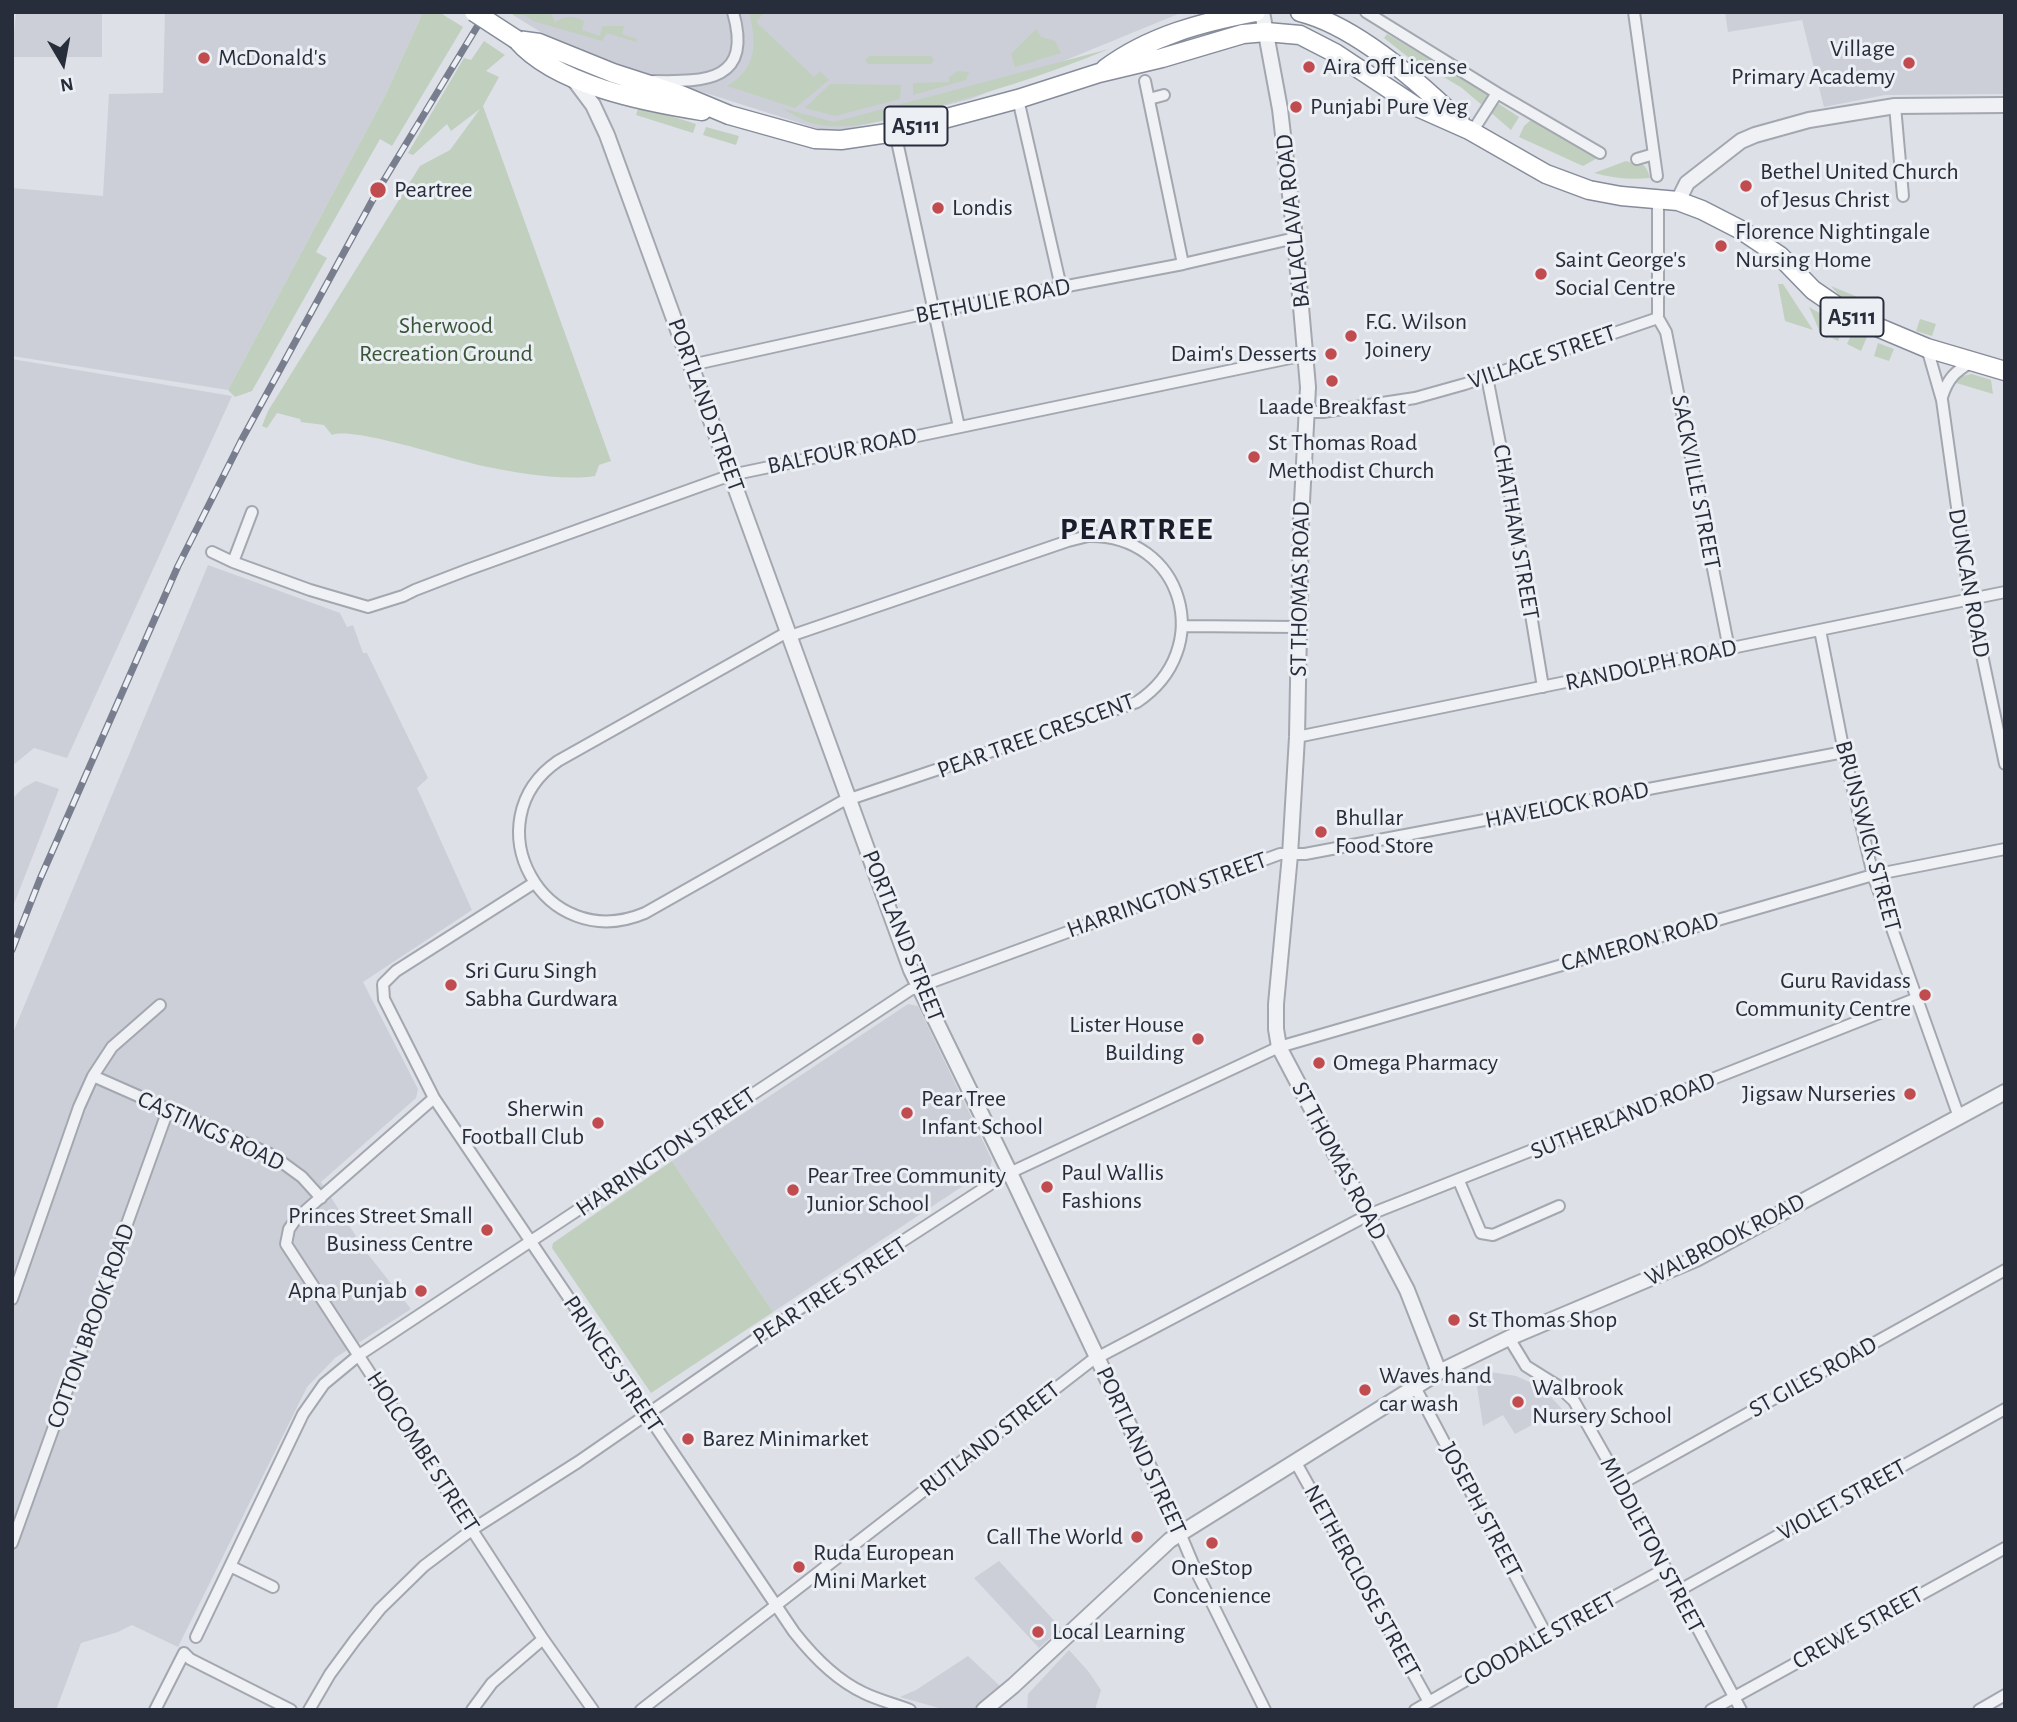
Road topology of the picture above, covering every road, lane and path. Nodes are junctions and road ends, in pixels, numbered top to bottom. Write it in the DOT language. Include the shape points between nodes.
graph roads {
  1 [pos="474,12"];
  2 [pos="733,12"];
  3 [pos="1217,12"];
  4 [pos="1256,12"];
  5 [pos="1262,12"];
  6 [pos="1300,12"];
  7 [pos="1366,12"];
  8 [pos="1634,12"];
  9 [pos="1202,24"];
  10 [pos="1266,32"];
  11 [pos="517,40"];
  12 [pos="562,53"];
  13 [pos="1099,73"];
  14 [pos="572,77"];
  15 [pos="637,81"];
  16 [pos="1145,81"];
  17 [pos="604,88"];
  18 [pos="1497,93"];
  19 [pos="1164,96"];
  20 [pos="1018,99"];
  21 [pos="1149,99"];
  22 [pos="2005,105"];
  23 [pos="1895,106"];
  24 [pos="729,115"];
  25 [pos="1470,131"];
  26 [pos="895,132"];
  27 [pos="607,135"];
  28 [pos="1600,153"];
  29 [pos="1654,154"];
  30 [pos="1637,159"];
  31 [pos="1657,176"];
  32 [pos="1903,196"];
  33 [pos="1658,198"];
  34 [pos="1678,201"];
  35 [pos="1296,238"];
  36 [pos="1183,264"];
  37 [pos="1061,287"];
  38 [pos="936,311"];
  39 [pos="1658,318"];
  40 [pos="1927,348"];
  41 [pos="1307,357"];
  42 [pos="1972,362"];
  43 [pos="691,365"];
  44 [pos="2005,371"];
  45 [pos="1487,377"];
  46 [pos="1942,400"];
  47 [pos="1308,412"];
  48 [pos="959,427"];
  49 [pos="731,475"];
  50 [pos="252,512"];
  51 [pos="212,552"];
  52 [pos="233,562"];
  53 [pos="2005,592"];
  54 [pos="1970,599"];
  55 [pos="1183,626"];
  56 [pos="1298,628"];
  57 [pos="1820,630"];
  58 [pos="790,635"];
  59 [pos="1729,649"];
  60 [pos="1543,687"];
  61 [pos="2000,720"];
  62 [pos="1297,737"];
  63 [pos="1844,752"];
  64 [pos="2005,764"];
  65 [pos="849,800"];
  66 [pos="2005,849"];
  67 [pos="1290,855"];
  68 [pos="1873,875"];
  69 [pos="534,883"];
  70 [pos="920,986"];
  71 [pos="1916,999"];
  72 [pos="160,1005"];
  73 [pos="1279,1047"];
  74 [pos="93,1076"];
  75 [pos="2005,1092"];
  76 [pos="434,1098"];
  77 [pos="168,1110"];
  78 [pos="1959,1117"];
  79 [pos="1010,1173"];
  80 [pos="1459,1181"];
  81 [pos="321,1198"];
  82 [pos="1559,1206"];
  83 [pos="1368,1215"];
  84 [pos="530,1243"];
  85 [pos="2005,1270"];
  86 [pos="12,1299"];
  87 [pos="1509,1338"];
  88 [pos="359,1356"];
  89 [pos="1098,1357"];
  90 [pos="1439,1372"];
  91 [pos="1415,1387"];
  92 [pos="2005,1409"];
  93 [pos="647,1415"];
  94 [pos="1295,1461"];
  95 [pos="1621,1484"];
  96 [pos="473,1530"];
  97 [pos="1180,1533"];
  98 [pos="12,1543"];
  99 [pos="2005,1548"];
  100 [pos="230,1566"];
  101 [pos="1665,1569"];
  102 [pos="273,1587"];
  103 [pos="1678,1591"];
  104 [pos="776,1604"];
  105 [pos="1546,1634"];
  106 [pos="196,1637"];
  107 [pos="543,1639"];
  108 [pos="1013,1686"];
  109 [pos="2005,1695"];
  110 [pos="1734,1697"];
  111 [pos="1429,1702"];
  112 [pos="155,1710"];
  113 [pos="292,1710"];
  114 [pos="309,1710"];
  115 [pos="472,1710"];
  116 [pos="593,1710"];
  117 [pos="641,1710"];
  118 [pos="910,1710"];
  119 [pos="984,1710"];
  120 [pos="999,1710"];
  121 [pos="1265,1710"];
  122 [pos="1415,1710"];
  123 [pos="1711,1710"];
  124 [pos="1741,1710"];
  125 [pos="1979,1710"];
  1 -- 11 [label="highway, A5111, bridge"];
  2 -- 15 [label="street" via="737,50 717,75 688,82"];
  3 -- 9 [label="highway"];
  4 -- 9 [label="highway, A5111"];
  5 -- 10 [label="street, BALACLAVA ROAD"];
  6 -- 25 [label="highway, A5111" via="1354,35"];
  7 -- 18 [label="street"];
  8 -- 29 [label="street"];
  9 -- 13 [label="highway, A5111" via="1153,41"];
  10 -- 13 [label="highway, A5111" via="1243,34"];
  10 -- 25 [label="highway, A5111" via="1309,39 1415,106"];
  10 -- 35 [label="street, BALACLAVA ROAD"];
  11 -- 12 [label="highway, A5111"];
  11 -- 14 [label="highway, A5111" via="537,60"];
  12 -- 15 [label="highway, A5111"];
  12 -- 17 [label="street" via="583,70 607,78"];
  13 -- 20 [label="highway, A5111"];
  14 -- 17 [label="highway, A5111"];
  14 -- 27 [label="street, PORTLAND STREET" via="593,105"];
  15 -- 24 [label="highway, A5111"];
  16 -- 21 [label="street"];
  17 -- 24 [label="highway, A5111" via="656,103"];
  17 -- 27 [label="street, PORTLAND STREET" via="601,102"];
  18 -- 25 [label="street"];
  18 -- 28 [label="street"];
  19 -- 21 [label="street"];
  20 -- 26 [label="highway, A5111"];
  20 -- 37 [label="street"];
  21 -- 36 [label="street"];
  22 -- 23 [label="street"];
  23 -- 32 [label="street"];
  23 -- 34 [label="street" via="1809,120 1741,141 1687,183"];
  24 -- 26 [label="highway, A5111" via="816,139"];
  25 -- 33 [label="highway, A5111" via="1570,184 1621,196"];
  26 -- 38 [label="street"];
  27 -- 43 [label="street, PORTLAND STREET"];
  29 -- 30 [label="street"];
  29 -- 31 [label="street"];
  33 -- 34 [label="highway, A5111"];
  33 -- 39 [label="street"];
  34 -- 40 [label="highway, A5111" via="1763,244 1842,311"];
  35 -- 36 [label="street, BETHULIE ROAD"];
  35 -- 41 [label="street, BALACLAVA ROAD"];
  36 -- 37 [label="street, BETHULIE ROAD"];
  37 -- 38 [label="street, BETHULIE ROAD"];
  38 -- 43 [label="street, BETHULIE ROAD"];
  38 -- 48 [label="street"];
  39 -- 45 [label="street, VILLAGE STREET"];
  39 -- 59 [label="street, SACKVILLE STREET" via="1666,332"];
  40 -- 42 [label="highway, A5111"];
  40 -- 46 [label="street, DUNCAN ROAD"];
  41 -- 47 [label="street, BALACLAVA ROAD"];
  41 -- 48 [label="street, BALFOUR ROAD"];
  42 -- 44 [label="highway, A5111"];
  42 -- 46 [label="street" via="1952,374"];
  43 -- 49 [label="street, PORTLAND STREET"];
  45 -- 47 [label="street, VILLAGE STREET" via="1415,398"];
  45 -- 60 [label="street, CHATHAM STREET"];
  46 -- 54 [label="street, DUNCAN ROAD"];
  47 -- 56 [label="street, ST THOMAS ROAD"];
  48 -- 49 [label="street, BALFOUR ROAD"];
  49 -- 52 [label="street, BALFOUR ROAD" via="368,607"];
  49 -- 58 [label="street, PORTLAND STREET"];
  50 -- 52 [label="street"];
  51 -- 52 [label="street, BALFOUR ROAD"];
  53 -- 54 [label="street, RANDOLPH ROAD"];
  54 -- 57 [label="street, RANDOLPH ROAD"];
  54 -- 61 [label="street, DUNCAN ROAD"];
  55 -- 56 [label="street"];
  55 -- 58 [label="street, PEAR TREE CRESCENT" via="1179,599 1156,563 1128,543 1088,536"];
  55 -- 65 [label="street, PEAR TREE CRESCENT" via="1173,666 1138,702"];
  56 -- 62 [label="street, ST THOMAS ROAD"];
  57 -- 59 [label="street, RANDOLPH ROAD"];
  57 -- 63 [label="street, BRUNSWICK STREET"];
  58 -- 65 [label="street, PORTLAND STREET"];
  58 -- 69 [label="street, PEAR TREE CRESCENT" via="782,635 551,766 528,796 520,823 522,853"];
  59 -- 60 [label="street, RANDOLPH ROAD"];
  60 -- 62 [label="street, RANDOLPH ROAD"];
  61 -- 64 [label="street, DUNCAN ROAD"];
  62 -- 67 [label="street, ST THOMAS ROAD"];
  63 -- 67 [label="street, HAVELOCK ROAD"];
  63 -- 68 [label="street, BRUNSWICK STREET"];
  65 -- 69 [label="street, PEAR TREE CRESCENT" via="630,919 602,921 568,913"];
  65 -- 70 [label="street, PORTLAND STREET"];
  66 -- 68 [label="street, CAMERON ROAD"];
  67 -- 70 [label="street, HARRINGTON STREET" via="1272,857"];
  67 -- 73 [label="street, ST THOMAS ROAD" via="1276,1004"];
  68 -- 71 [label="street, BRUNSWICK STREET"];
  68 -- 73 [label="street, CAMERON ROAD"];
  69 -- 76 [label="street, PRINCES STREET" via="386,978 382,990"];
  70 -- 79 [label="street, PORTLAND STREET"];
  70 -- 84 [label="street, HARRINGTON STREET"];
  71 -- 78 [label="street, BRUNSWICK STREET"];
  71 -- 80 [label="street, SUTHERLAND ROAD"];
  72 -- 74 [label="street" via="116,1042"];
  73 -- 79 [label="street, PEAR TREE STREET"];
  73 -- 83 [label="street, ST THOMAS ROAD"];
  74 -- 77 [label="street, CASTINGS ROAD"];
  74 -- 86 [label="street"];
  75 -- 78 [label="street, WALBROOK ROAD"];
  76 -- 81 [label="street, HOLCOMBE STREET"];
  76 -- 84 [label="street, PRINCES STREET"];
  77 -- 81 [label="street, CASTINGS ROAD" via="272,1155"];
  77 -- 98 [label="street, COTTON BROOK ROAD"];
  78 -- 87 [label="street, WALBROOK ROAD" via="1696,1259"];
  79 -- 89 [label="street, PORTLAND STREET"];
  79 -- 93 [label="street, PEAR TREE STREET" via="821,1294"];
  80 -- 82 [label="street" via="1481,1233 1493,1235"];
  80 -- 83 [label="street, SUTHERLAND ROAD"];
  81 -- 88 [label="street, HOLCOMBE STREET" via="290,1227 286,1244"];
  83 -- 89 [label="street, RUTLAND STREET"];
  83 -- 90 [label="street, ST THOMAS ROAD" via="1407,1290"];
  84 -- 88 [label="street, HARRINGTON STREET"];
  84 -- 93 [label="street, PRINCES STREET"];
  85 -- 95 [label="street, ST GILES ROAD"];
  87 -- 90 [label="street, WALBROOK ROAD"];
  87 -- 95 [label="street, MIDDLETON STREET" via="1526,1366 1574,1401"];
  88 -- 96 [label="street, HOLCOMBE STREET"];
  88 -- 100 [label="street, HARRINGTON STREET" via="324,1384 303,1414"];
  89 -- 97 [label="street, PORTLAND STREET"];
  89 -- 104 [label="street, RUTLAND STREET"];
  90 -- 91 [label="street"];
  91 -- 94 [label="street"];
  91 -- 105 [label="street, JOSEPH STREET"];
  92 -- 103 [label="street, VIOLET STREET"];
  93 -- 96 [label="street, PEAR TREE STREET"];
  93 -- 104 [label="street, PRINCES STREET"];
  94 -- 97 [label="street"];
  94 -- 111 [label="street, NETHERCLOSE STREET"];
  95 -- 101 [label="street, MIDDLETON STREET"];
  96 -- 107 [label="street, HOLCOMBE STREET"];
  96 -- 114 [label="street, PEAR TREE STREET" via="424,1566 380,1609 330,1674"];
  97 -- 108 [label="street"];
  97 -- 121 [label="street, PORTLAND STREET"];
  99 -- 110 [label="street, CREWE STREET"];
  100 -- 102 [label="street"];
  100 -- 106 [label="street, HARRINGTON STREET"];
  101 -- 103 [label="street, MIDDLETON STREET"];
  101 -- 105 [label="street, GOODALE STREET"];
  103 -- 110 [label="street, MIDDLETON STREET"];
  104 -- 117 [label="street, RUTLAND STREET"];
  104 -- 118 [label="street, PRINCES STREET" via="808,1650 833,1672 862,1692"];
  105 -- 111 [label="street, GOODALE STREET"];
  107 -- 115 [label="street" via="492,1683"];
  107 -- 116 [label="street, HOLCOMBE STREET"];
  108 -- 119 [label="street"];
  108 -- 120 [label="street"];
  109 -- 125 [label="street"];
  110 -- 123 [label="street, CREWE STREET"];
  110 -- 124 [label="street, MIDDLETON STREET"];
  111 -- 122 [label="street, GOODALE STREET"];
  112 -- 113 [label="street" via="187,1656"];
}
